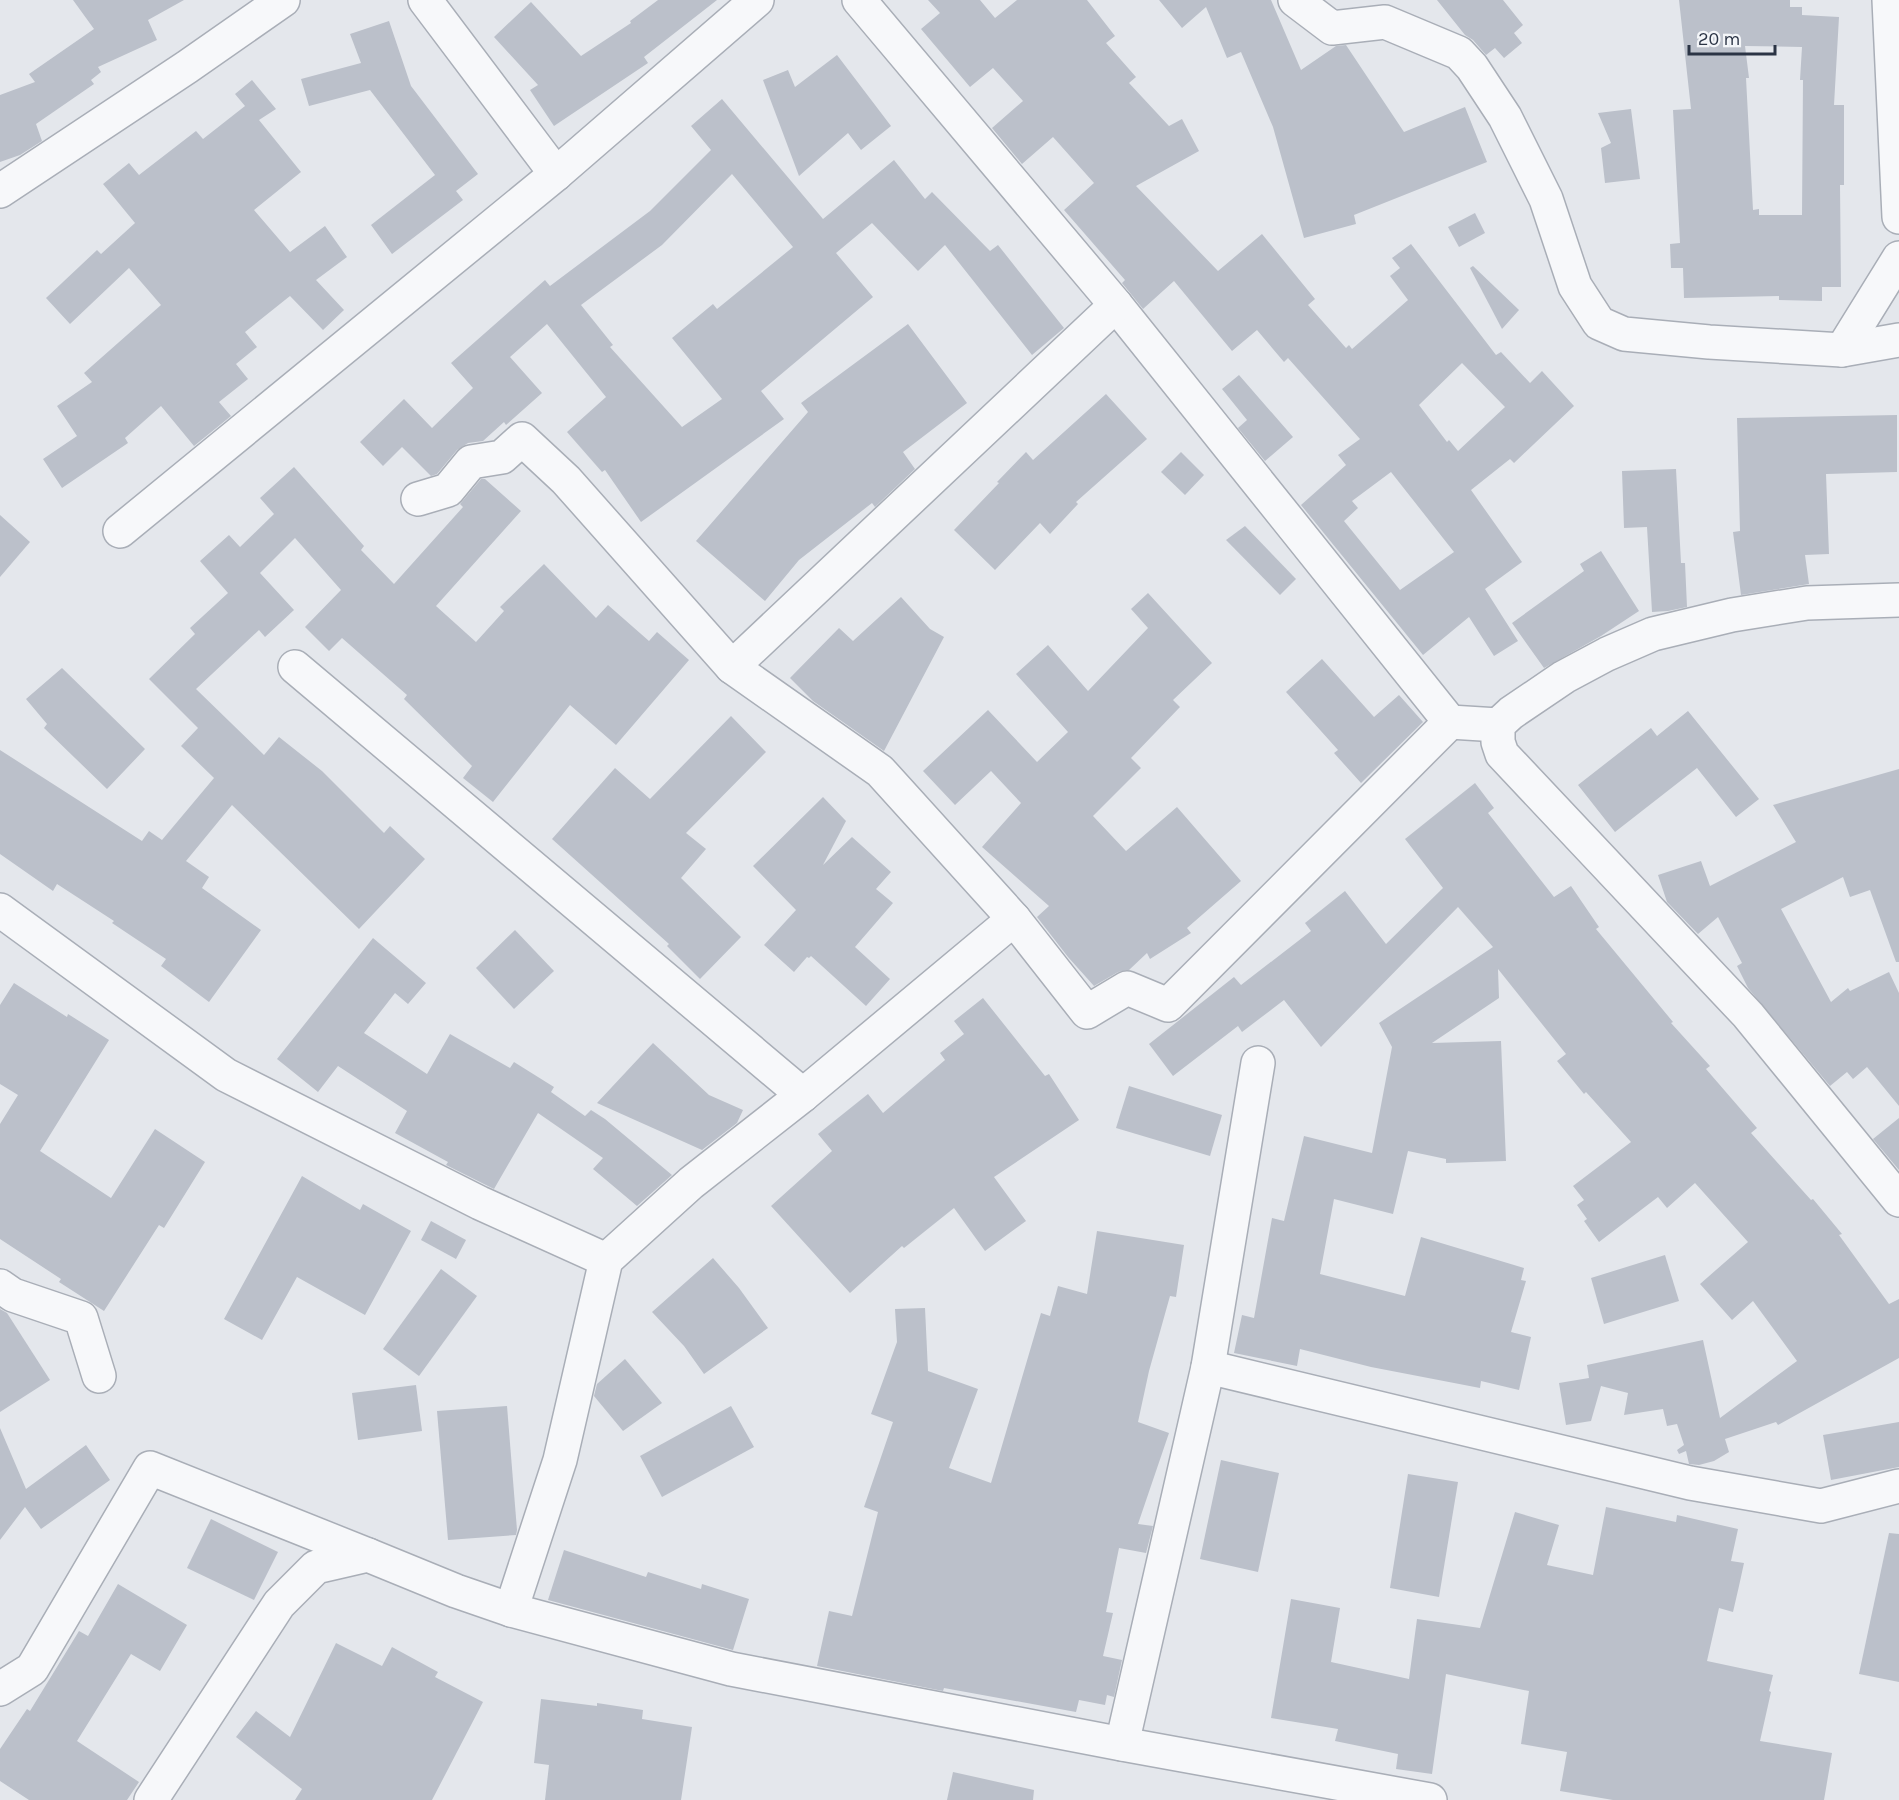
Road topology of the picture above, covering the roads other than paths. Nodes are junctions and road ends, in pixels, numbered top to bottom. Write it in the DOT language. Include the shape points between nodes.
graph roads {
  1 [pos="283,0"];
  2 [pos="425,0"];
  3 [pos="757,0"];
  4 [pos="859,0"];
  5 [pos="1295,0"];
  6 [pos="1888,0"];
  7 [pos="556,174"];
  8 [pos="0,191"];
  9 [pos="1899,217"];
  10 [pos="1899,258"];
  11 [pos="1116,305"];
  12 [pos="1899,340"];
  13 [pos="1842,350"];
  14 [pos="418,499"];
  15 [pos="120,531"];
  16 [pos="1899,600"];
  17 [pos="295,667"];
  18 [pos="732,667"];
  19 [pos="1450,722"];
  20 [pos="1498,725"];
  21 [pos="0,910"];
  22 [pos="1014,919"];
  23 [pos="1258,1063"];
  24 [pos="803,1095"];
  25 [pos="1899,1200"];
  26 [pos="606,1260"];
  27 [pos="0,1286"];
  28 [pos="1208,1367"];
  29 [pos="99,1376"];
  30 [pos="1899,1486"];
  31 [pos="368,1555"];
  32 [pos="512,1610"];
  33 [pos="0,1689"];
  34 [pos="1122,1744"];
  35 [pos="152,1800"];
  36 [pos="1430,1800"];
  1 -- 8 [label="street"];
  2 -- 7 [label="street"];
  3 -- 7 [label="street"];
  4 -- 11 [label="street"];
  5 -- 13 [label="street" via="1332,28 1385,22 1459,53 1505,117 1546,199 1575,286 1599,323 1624,334"];
  6 -- 9 [label="street"];
  7 -- 15 [label="street"];
  10 -- 13 [label="street"];
  11 -- 18 [label="street"];
  11 -- 19 [label="street"];
  12 -- 13 [label="street"];
  14 -- 18 [label="street" via="448,490 471,462 502,457 522,439 566,480"];
  16 -- 20 [label="street" via="1808,603 1732,615 1653,634 1564,677"];
  17 -- 24 [label="street"];
  18 -- 22 [label="street" via="880,771"];
  19 -- 20 [label="street"];
  19 -- 22 [label="street" via="1168,1005 1127,988 1087,1012"];
  20 -- 25 [label="street" via="1502,754 1748,1015"];
  21 -- 26 [label="street" via="226,1075 480,1203"];
  22 -- 24 [label="street"];
  23 -- 28 [label="street"];
  24 -- 26 [label="street" via="691,1183"];
  26 -- 32 [label="street" via="560,1460"];
  27 -- 29 [label="street" via="13,1295 81,1318"];
  28 -- 30 [label="street" via="1690,1483 1821,1506"];
  28 -- 34 [label="street"];
  31 -- 32 [label="street"];
  31 -- 33 [label="street" via="150,1468 32,1669"];
  31 -- 35 [label="street" via="316,1567 279,1604"];
  32 -- 34 [label="street" via="731,1669"];
  34 -- 36 [label="street"];
}
